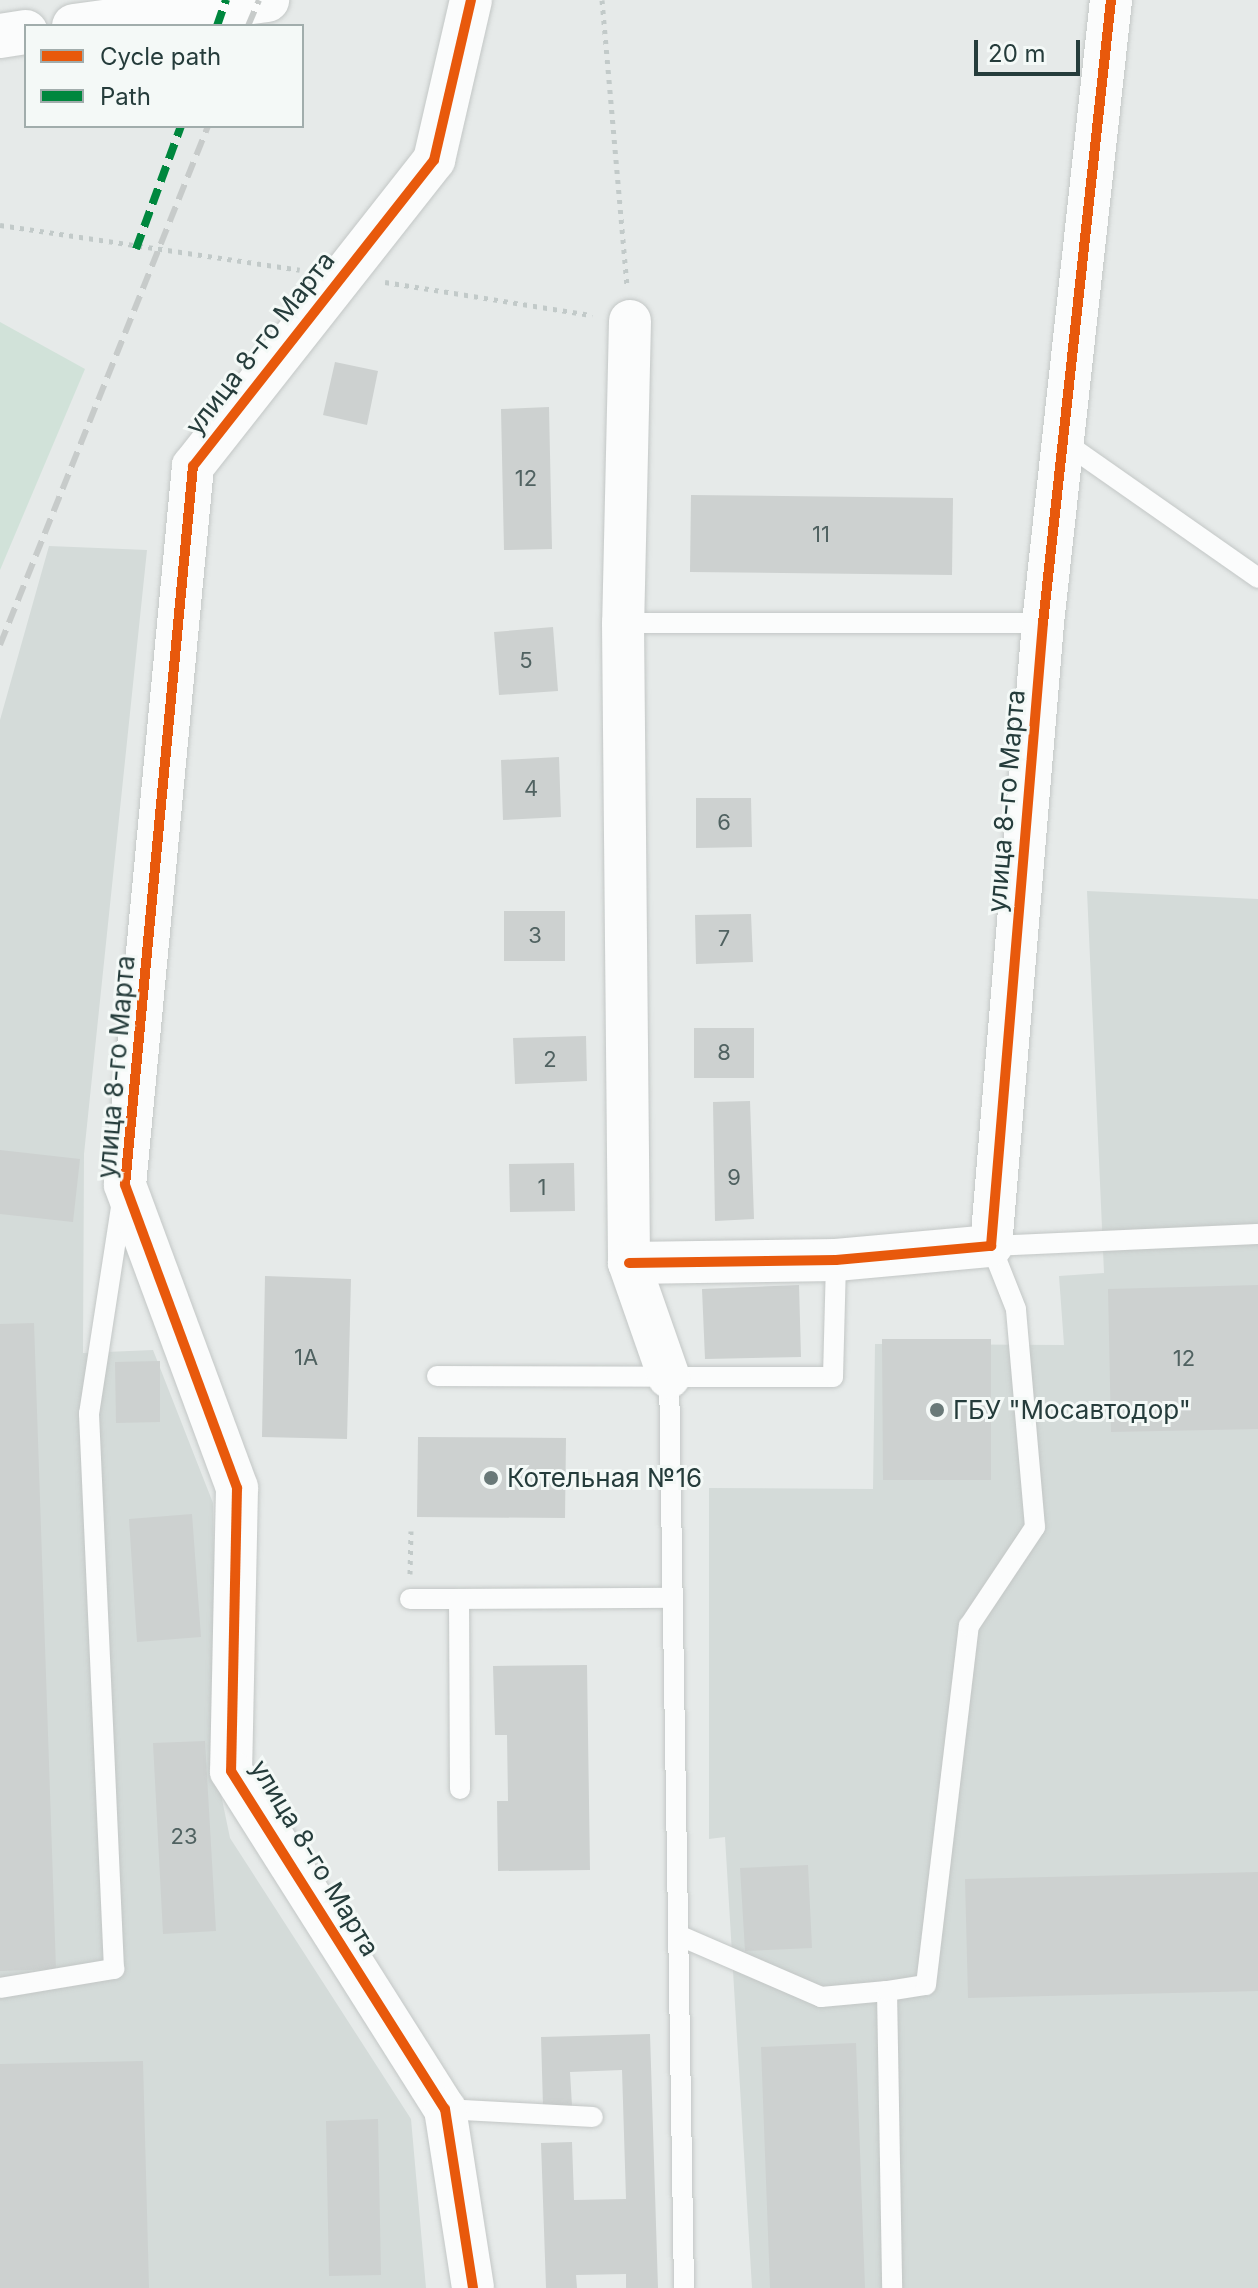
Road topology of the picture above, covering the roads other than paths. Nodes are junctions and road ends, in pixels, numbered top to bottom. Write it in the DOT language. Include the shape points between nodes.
graph roads {
  1 [pos="267,0"];
  2 [pos="471,0"];
  3 [pos="1111,0"];
  4 [pos="89,24"];
  5 [pos="24,32"];
  6 [pos="0,36"];
  7 [pos="630,321"];
  8 [pos="1064,442"];
  9 [pos="1258,578"];
  10 [pos="623,623"];
  11 [pos="1043,623"];
  12 [pos="125,1185"];
  13 [pos="1258,1234"];
  14 [pos="991,1246"];
  15 [pos="836,1260"];
  16 [pos="629,1263"];
  17 [pos="437,1376"];
  18 [pos="669,1377"];
  19 [pos="671,1598"];
  20 [pos="410,1599"];
  21 [pos="459,1599"];
  22 [pos="460,1789"];
  23 [pos="678,1935"];
  24 [pos="0,1988"];
  25 [pos="887,1991"];
  26 [pos="445,2109"];
  27 [pos="593,2117"];
  28 [pos="473,2288"];
  29 [pos="684,2288"];
  30 [pos="892,2288"];
  1 -- 4 [label="main road"];
  2 -- 12 [label="street, улица 8-го Марта" via="434,160 193,466"];
  3 -- 8 [label="street, улица 8-го Марта"];
  5 -- 6 [label="main road"];
  7 -- 10 [label="street"];
  8 -- 9 [label="lane"];
  8 -- 11 [label="street, улица 8-го Марта"];
  10 -- 11 [label="lane"];
  10 -- 16 [label="street"];
  11 -- 14 [label="street, улица 8-го Марта"];
  12 -- 24 [label="lane, улица 8-го Марта" via="89,1414 114,1969"];
  12 -- 26 [label="street, улица 8-го Марта" via="237,1488 231,1771"];
  13 -- 14 [label="lane"];
  14 -- 15 [label="street"];
  14 -- 25 [label="lane" via="1016,1309 1035,1527 969,1626 926,1985"];
  15 -- 16 [label="street"];
  15 -- 18 [label="lane" via="833,1377"];
  16 -- 18 [label="street"];
  17 -- 18 [label="lane"];
  18 -- 19 [label="lane"];
  19 -- 21 [label="lane"];
  19 -- 23 [label="lane"];
  20 -- 21 [label="lane"];
  21 -- 22 [label="lane"];
  23 -- 25 [label="lane" via="821,1997"];
  23 -- 29 [label="lane"];
  25 -- 30 [label="lane"];
  26 -- 27 [label="lane"];
  26 -- 28 [label="street, улица 8-го Марта"];
}
